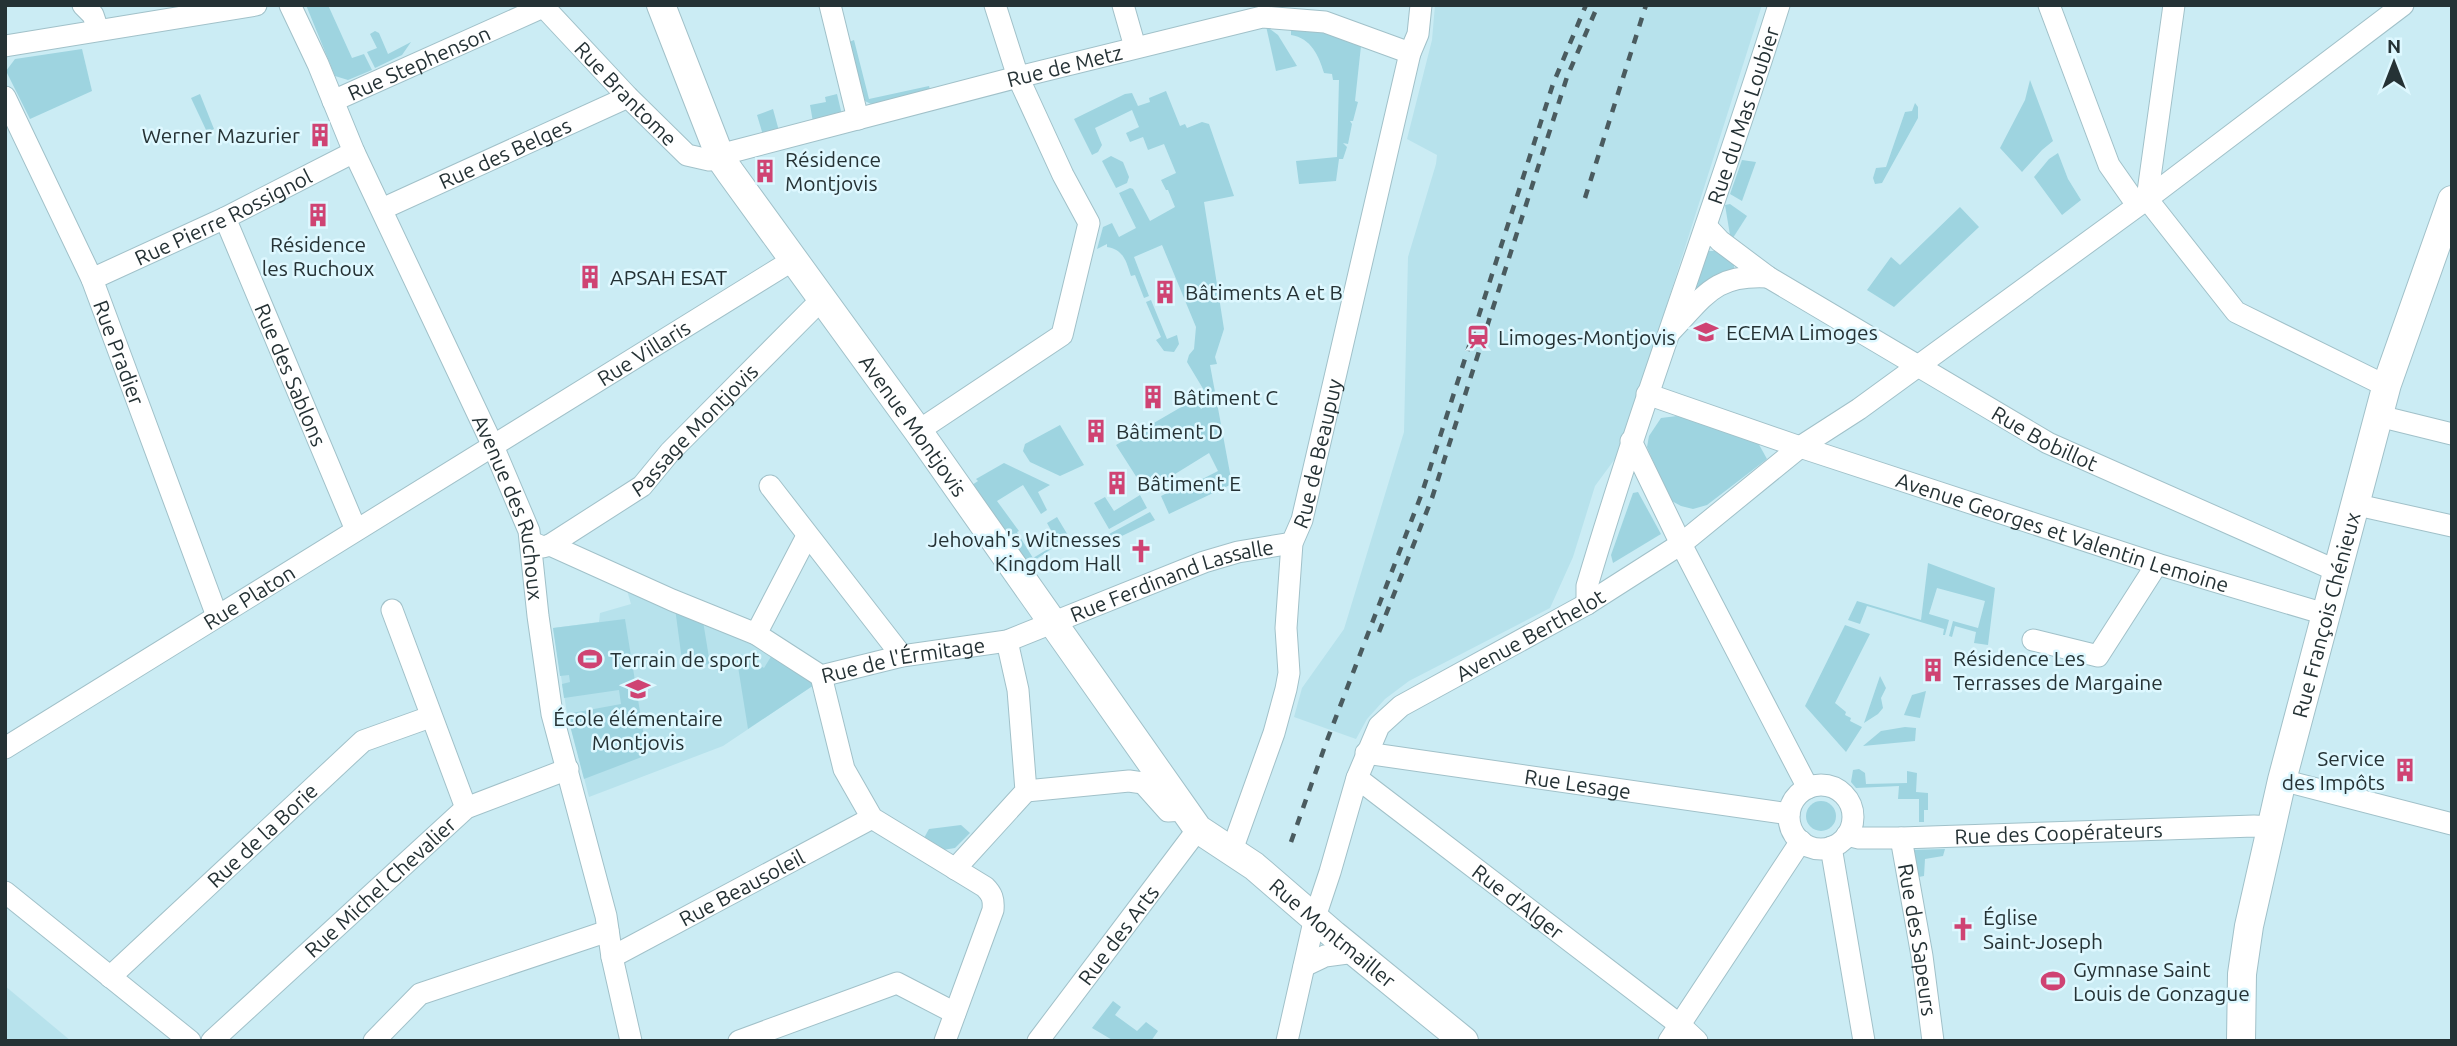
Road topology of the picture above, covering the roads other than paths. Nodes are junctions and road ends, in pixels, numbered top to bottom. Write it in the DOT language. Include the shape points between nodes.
graph roads {
  1 [pos="83,5"];
  2 [pos="256,5"];
  3 [pos="290,5"];
  4 [pos="661,5"];
  5 [pos="830,5"];
  6 [pos="995,5"];
  7 [pos="1123,5"];
  8 [pos="1407,5"];
  9 [pos="1421,5"];
  10 [pos="1779,5"];
  11 [pos="2049,5"];
  12 [pos="2174,5"];
  13 [pos="2403,5"];
  14 [pos="543,6"];
  15 [pos="1261,11"];
  16 [pos="98,30"];
  17 [pos="5,46"];
  18 [pos="1135,47"];
  19 [pos="1410,53"];
  20 [pos="1018,77"];
  21 [pos="5,97"];
  22 [pos="628,97"];
  23 [pos="333,102"];
  24 [pos="858,118"];
  25 [pos="354,152"];
  26 [pos="722,159"];
  27 [pos="2452,200"];
  28 [pos="2142,202"];
  29 [pos="382,209"];
  30 [pos="225,218"];
  31 [pos="1706,226"];
  32 [pos="793,260"];
  33 [pos="1768,277"];
  34 [pos="92,279"];
  35 [pos="822,299"];
  36 [pos="1667,336"];
  37 [pos="1918,365"];
  38 [pos="2387,384"];
  39 [pos="1647,394"];
  40 [pos="2379,416"];
  41 [pos="918,431"];
  42 [pos="2452,434"];
  43 [pos="1631,441"];
  44 [pos="493,446"];
  45 [pos="1800,447"];
  46 [pos="770,486"];
  47 [pos="2353,504"];
  48 [pos="2452,526"];
  49 [pos="356,530"];
  50 [pos="807,536"];
  51 [pos="540,543"];
  52 [pos="1292,543"];
  53 [pos="1681,544"];
  54 [pos="2157,564"];
  55 [pos="2337,571"];
  56 [pos="1587,604"];
  57 [pos="392,610"];
  58 [pos="2325,614"];
  59 [pos="217,616"];
  60 [pos="1052,623"];
  61 [pos="756,634"];
  62 [pos="2033,640"];
  63 [pos="1007,641"];
  64 [pos="902,656"];
  65 [pos="821,676"];
  66 [pos="430,717"];
  67 [pos="5,748"];
  68 [pos="1366,753"];
  69 [pos="568,769"];
  70 [pos="1357,778"];
  71 [pos="2282,780"];
  72 [pos="1808,788"];
  73 [pos="1026,791"];
  74 [pos="466,808"];
  75 [pos="1789,814"];
  76 [pos="872,818"];
  77 [pos="1191,820"];
  78 [pos="2452,824"];
  79 [pos="2272,827"];
  80 [pos="1901,838"];
  81 [pos="1801,841"];
  82 [pos="1839,841"];
  83 [pos="1232,850"];
  84 [pos="955,869"];
  85 [pos="5,892"];
  86 [pos="1306,910"];
  87 [pos="608,931"];
  88 [pos="1355,952"];
  89 [pos="612,957"];
  90 [pos="1304,966"];
  91 [pos="110,977"];
  92 [pos="955,1013"];
  93 [pos="1675,1033"];
  94 [pos="190,1041"];
  95 [pos="212,1041"];
  96 [pos="374,1041"];
  97 [pos="631,1041"];
  98 [pos="739,1041"];
  99 [pos="945,1041"];
  100 [pos="1038,1041"];
  101 [pos="1287,1041"];
  102 [pos="1464,1041"];
  103 [pos="1697,1041"];
  104 [pos="1864,1041"];
  105 [pos="1933,1041"];
  106 [pos="2241,1041"];
  1 -- 16 [label="street"];
  2 -- 16 [label="street"];
  3 -- 23 [label="street, Avenue des Ruchoux"];
  4 -- 26 [label="main road, Avenue Montjovis"];
  5 -- 24 [label="street"];
  6 -- 20 [label="street"];
  7 -- 18 [label="street"];
  8 -- 19 [label="street, Rue de Beaupuy"];
  9 -- 19 [label="street, Rue de Beaupuy" via="1418,34"];
  10 -- 31 [label="street, Rue du Mas Loubier"];
  11 -- 28 [label="street" via="2109,165"];
  12 -- 28 [label="street"];
  13 -- 28 [label="street, Avenue Berthelot"];
  14 -- 22 [label="street, Rue Brantome"];
  14 -- 23 [label="street, Rue Stephenson"];
  15 -- 18 [label="street, Rue de Metz"];
  15 -- 19 [label="street, Rue de Metz" via="1325,22"];
  16 -- 17 [label="street"];
  18 -- 20 [label="street, Rue de Metz"];
  19 -- 52 [label="street, Rue de Beaupuy" via="1302,520"];
  20 -- 24 [label="street, Rue de Metz"];
  20 -- 41 [label="street" via="1089,223 1062,335"];
  21 -- 34 [label="street, Rue Pradier"];
  22 -- 26 [label="street, Rue Brantome" via="687,155"];
  22 -- 29 [label="street, Rue des Belges"];
  23 -- 25 [label="street, Avenue des Ruchoux"];
  24 -- 26 [label="street, Rue de Metz" via="731,152"];
  25 -- 29 [label="street, Avenue des Ruchoux"];
  25 -- 30 [label="street, Rue Pierre Rossignol"];
  26 -- 32 [label="main road, Avenue Montjovis"];
  27 -- 38 [label="main road, Rue François Chénieux"];
  28 -- 37 [label="street, Avenue Berthelot"];
  28 -- 38 [label="street" via="2236,312"];
  29 -- 44 [label="street, Avenue des Ruchoux"];
  30 -- 34 [label="street, Rue Pierre Rossignol"];
  30 -- 49 [label="street, Rue des Sablons"];
  31 -- 33 [label="street, Rue Bobillot"];
  31 -- 36 [label="street, Rue du Mas Loubier"];
  32 -- 35 [label="main road, Avenue Montjovis"];
  32 -- 44 [label="street, Rue Villaris"];
  33 -- 36 [label="street" via="1728,279 1710,291"];
  33 -- 37 [label="street, Rue Bobillot"];
  34 -- 59 [label="street, Rue Pradier"];
  35 -- 41 [label="main road, Avenue Montjovis"];
  35 -- 51 [label="street, Passage Montjovis" via="642,486"];
  36 -- 39 [label="street, Rue du Mas Loubier"];
  37 -- 45 [label="street, Avenue Berthelot"];
  37 -- 55 [label="street, Rue Bobillot" via="2049,443"];
  38 -- 40 [label="main road, Rue François Chénieux"];
  39 -- 43 [label="street, Rue du Mas Loubier"];
  39 -- 45 [label="street, Avenue Georges et Valentin Lemoine"];
  40 -- 42 [label="street"];
  40 -- 47 [label="main road, Rue François Chénieux"];
  41 -- 60 [label="main road, Avenue Montjovis"];
  43 -- 53 [label="street"];
  43 -- 56 [label="street, Rue du Mas Loubier" via="1587,586"];
  44 -- 49 [label="street, Rue Platon"];
  44 -- 51 [label="street, Avenue des Ruchoux" via="529,531"];
  45 -- 53 [label="street, Avenue Berthelot"];
  45 -- 54 [label="street, Avenue Georges et Valentin Lemoine"];
  46 -- 50 [label="street"];
  47 -- 48 [label="street"];
  47 -- 55 [label="main road, Rue François Chénieux"];
  49 -- 59 [label="street, Rue Platon"];
  50 -- 61 [label="street"];
  50 -- 64 [label="street"];
  51 -- 61 [label="street, Rue de l'Érmitage"];
  51 -- 69 [label="street, Avenue des Ruchoux" via="538,616 552,713"];
  52 -- 60 [label="street, Rue Ferdinand Lassalle" via="1204,562"];
  52 -- 83 [label="street, Rue de Beaupuy" via="1286,689"];
  53 -- 56 [label="street, Avenue Berthelot"];
  53 -- 72 [label="street"];
  54 -- 58 [label="street, Avenue Georges et Valentin Lemoine"];
  54 -- 62 [label="street" via="2098,656"];
  55 -- 58 [label="main road, Rue François Chénieux"];
  56 -- 68 [label="street, Avenue Berthelot" via="1401,706 1379,726"];
  57 -- 66 [label="street"];
  58 -- 71 [label="main road, Rue François Chénieux"];
  59 -- 67 [label="street, Rue Platon"];
  60 -- 63 [label="street, Rue de l'Érmitage"];
  60 -- 77 [label="main road, Avenue Montjovis"];
  61 -- 65 [label="street, Rue de l'Érmitage"];
  63 -- 64 [label="street, Rue de l'Érmitage"];
  63 -- 73 [label="street" via="1018,690"];
  64 -- 65 [label="street, Rue de l'Érmitage"];
  65 -- 76 [label="street" via="844,769"];
  66 -- 74 [label="street"];
  66 -- 91 [label="street, Rue de la Borie" via="363,741"];
  68 -- 70 [label="street, Avenue Berthelot"];
  68 -- 75 [label="street, Rue Lesage"];
  69 -- 74 [label="street, Rue Michel Chevalier"];
  69 -- 87 [label="street, Avenue des Ruchoux"];
  70 -- 86 [label="street, Avenue Berthelot" via="1330,872"];
  70 -- 93 [label="street, Rue d'Alger"];
  71 -- 78 [label="street"];
  71 -- 79 [label="main road, Rue François Chénieux"];
  72 -- 75 [label="street" via="1795,799"];
  72 -- 82 [label="street" via="1828,786 1845,796 1852,824"];
  73 -- 77 [label="street" via="1143,783 1168,811"];
  73 -- 84 [label="street"];
  74 -- 95 [label="street, Rue Michel Chevalier"];
  75 -- 81 [label="street"];
  76 -- 84 [label="street"];
  76 -- 89 [label="street, Rue Beausoleil"];
  77 -- 83 [label="main road, Rue Montmailler"];
  77 -- 100 [label="street, Rue des Arts"];
  79 -- 80 [label="street, Rue des Coopérateurs"];
  79 -- 106 [label="main road, Rue François Chénieux" via="2242,974"];
  80 -- 82 [label="street, Rue des Coopérateurs"];
  80 -- 105 [label="street, Rue des Sapeurs"];
  81 -- 82 [label="street" via="1814,848"];
  81 -- 93 [label="street"];
  82 -- 104 [label="street"];
  83 -- 86 [label="main road, Rue Montmailler"];
  84 -- 92 [label="street" via="985,887 994,900"];
  85 -- 91 [label="street"];
  86 -- 88 [label="main road, Rue Montmailler"];
  86 -- 90 [label="street"];
  87 -- 89 [label="street, Avenue des Ruchoux"];
  87 -- 96 [label="street" via="420,994"];
  88 -- 90 [label="street" via="1325,956"];
  88 -- 102 [label="main road, Rue Montmailler"];
  89 -- 97 [label="street, Avenue des Ruchoux"];
  90 -- 101 [label="street"];
  91 -- 94 [label="street"];
  92 -- 98 [label="street" via="897,983"];
  92 -- 99 [label="street"];
  93 -- 103 [label="street, Rue d'Alger"];
}
